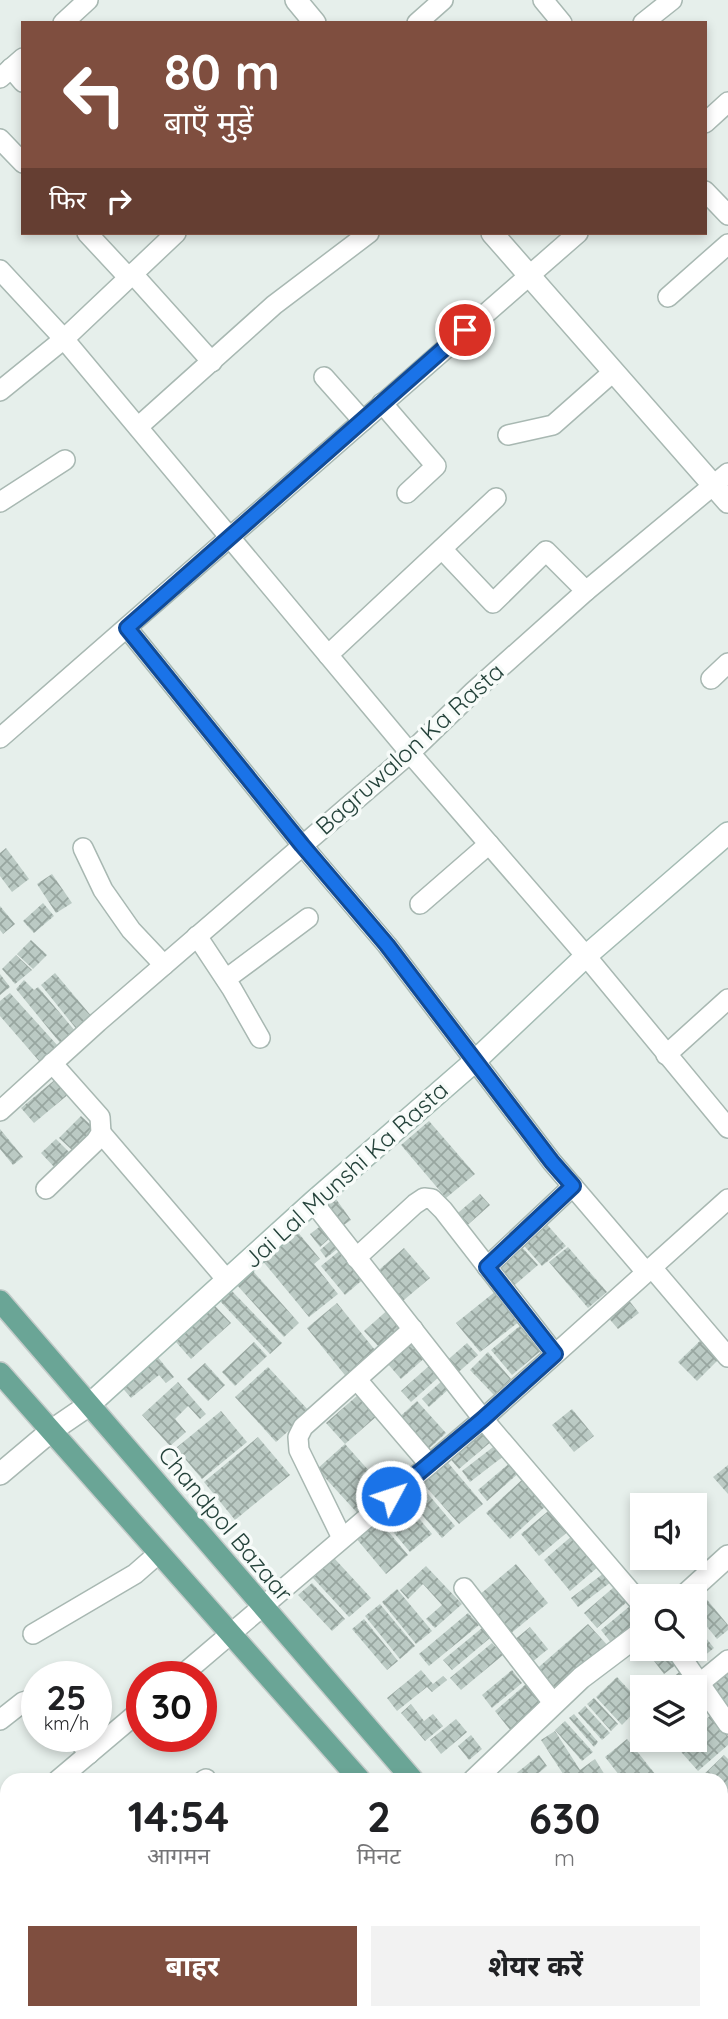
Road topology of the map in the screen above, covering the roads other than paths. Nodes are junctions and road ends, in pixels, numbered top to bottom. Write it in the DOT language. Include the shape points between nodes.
graph roads {
  1 [pos="88,0"];
  2 [pos="443,0"];
  3 [pos="542,0"];
  4 [pos="672,0"];
  5 [pos="421,12"];
  6 [pos="65,21"];
  7 [pos="560,21"];
  8 [pos="646,21"];
  9 [pos="728,102"];
  10 [pos="707,121"];
  11 [pos="0,139"];
  12 [pos="21,161"];
  13 [pos="707,193"];
  14 [pos="728,215"];
  15 [pos="89,235"];
  16 [pos="366,235"];
  17 [pos="494,235"];
  18 [pos="576,235"];
  19 [pos="164,237"];
  20 [pos="728,244"];
  21 [pos="0,270"];
  22 [pos="130,275"];
  23 [pos="527,275"];
  24 [pos="668,297"];
  25 [pos="64,339"];
  26 [pos="212,362"];
  27 [pos="613,372"];
  28 [pos="324,377"];
  29 [pos="0,391"];
  30 [pos="382,403"];
  31 [pos="363,421"];
  32 [pos="138,427"];
  33 [pos="508,435"];
  34 [pos="65,460"];
  35 [pos="721,479"];
  36 [pos="407,493"];
  37 [pos="496,498"];
  38 [pos="0,502"];
  39 [pos="728,502"];
  40 [pos="230,538"];
  41 [pos="442,549"];
  42 [pos="586,591"];
  43 [pos="127,628"];
  44 [pos="328,655"];
  45 [pos="728,663"];
  46 [pos="711,679"];
  47 [pos="0,738"];
  48 [pos="410,753"];
  49 [pos="728,833"];
  50 [pos="489,844"];
  51 [pos="302,845"];
  52 [pos="83,848"];
  53 [pos="420,904"];
  54 [pos="308,918"];
  55 [pos="197,936"];
  56 [pos="586,956"];
  57 [pos="164,965"];
  58 [pos="226,979"];
  59 [pos="728,999"];
  60 [pos="260,1038"];
  61 [pos="666,1055"];
  62 [pos="475,1061"];
  63 [pos="52,1063"];
  64 [pos="0,1111"];
  65 [pos="728,1128"];
  66 [pos="100,1133"];
  67 [pos="573,1186"];
  68 [pos="46,1189"];
  69 [pos="728,1199"];
  70 [pos="313,1202"];
  71 [pos="356,1258"];
  72 [pos="487,1267"];
  73 [pos="646,1272"];
  74 [pos="228,1280"];
  75 [pos="0,1301"];
  76 [pos="413,1329"];
  77 [pos="555,1354"];
  78 [pos="728,1357"];
  79 [pos="0,1373"];
  80 [pos="358,1381"];
  81 [pos="89,1405"];
  82 [pos="483,1419"];
  83 [pos="51,1431"];
  84 [pos="429,1464"];
  85 [pos="0,1474"];
  86 [pos="342,1538"];
  87 [pos="159,1553"];
  88 [pos="728,1556"];
  89 [pos="697,1584"];
  90 [pos="464,1588"];
  91 [pos="630,1591"];
  92 [pos="261,1606"];
  93 [pos="33,1634"];
  94 [pos="231,1635"];
  95 [pos="630,1641"];
  96 [pos="728,1660"];
  97 [pos="199,1661"];
  98 [pos="707,1678"];
  99 [pos="707,1694"];
  100 [pos="21,1704"];
  101 [pos="554,1704"];
  102 [pos="0,1720"];
  103 [pos="126,1723"];
  104 [pos="728,1724"];
  105 [pos="89,1754"];
  106 [pos="66,1773"];
  107 [pos="354,1773"];
  108 [pos="406,1773"];
  109 [pos="481,1773"];
  1 -- 6 [label="street"];
  2 -- 5 [label="street"];
  3 -- 7 [label="street"];
  4 -- 8 [label="street"];
  9 -- 10 [label="street"];
  11 -- 12 [label="street"];
  13 -- 14 [label="street"];
  15 -- 22 [label="street"];
  16 -- 26 [label="street" via="274,305"];
  17 -- 23 [label="main road"];
  18 -- 23 [label="street"];
  19 -- 22 [label="street"];
  20 -- 24 [label="street"];
  21 -- 25 [label="street"];
  22 -- 25 [label="street"];
  22 -- 26 [label="street"];
  23 -- 27 [label="main road"];
  23 -- 30 [label="street"];
  25 -- 29 [label="street"];
  25 -- 32 [label="street"];
  26 -- 32 [label="street"];
  27 -- 33 [label="street" via="553,425"];
  27 -- 35 [label="main road"];
  28 -- 31 [label="street"];
  30 -- 31 [label="street"];
  30 -- 36 [label="street" via="436,466"];
  31 -- 40 [label="street"];
  32 -- 40 [label="street"];
  34 -- 38 [label="street"];
  35 -- 39 [label="main road"];
  35 -- 42 [label="street, Bagruwalon Ka Rasta"];
  37 -- 41 [label="street"];
  40 -- 43 [label="street"];
  40 -- 44 [label="street"];
  41 -- 42 [label="street" via="493,603 546,551"];
  41 -- 44 [label="street"];
  42 -- 48 [label="street, Bagruwalon Ka Rasta"];
  43 -- 47 [label="street"];
  43 -- 51 [label="street"];
  44 -- 48 [label="street"];
  45 -- 46 [label="street"];
  48 -- 50 [label="street"];
  48 -- 51 [label="street, Bagruwalon Ka Rasta"];
  49 -- 56 [label="main road, Jai Lal Munshi Ka Rasta"];
  50 -- 53 [label="street"];
  50 -- 56 [label="street"];
  51 -- 55 [label="street, Bagruwalon Ka Rasta"];
  51 -- 62 [label="street" via="387,945"];
  52 -- 57 [label="street" via="103,890 131,930"];
  54 -- 58 [label="street"];
  55 -- 57 [label="street, Bagruwalon Ka Rasta"];
  55 -- 58 [label="street"];
  56 -- 61 [label="street"];
  56 -- 62 [label="main road, Jai Lal Munshi Ka Rasta"];
  57 -- 63 [label="street, Bagruwalon Ka Rasta"];
  58 -- 60 [label="street"];
  59 -- 61 [label="street"];
  61 -- 65 [label="street"];
  62 -- 67 [label="street"];
  62 -- 70 [label="main road, Jai Lal Munshi Ka Rasta"];
  63 -- 64 [label="street, Bagruwalon Ka Rasta"];
  63 -- 66 [label="street" via="100,1117"];
  66 -- 68 [label="street"];
  66 -- 74 [label="street"];
  67 -- 72 [label="street"];
  67 -- 73 [label="street"];
  69 -- 73 [label="street"];
  70 -- 71 [label="street"];
  70 -- 74 [label="main road, Jai Lal Munshi Ka Rasta"];
  71 -- 72 [label="street" via="424,1198 432,1199"];
  71 -- 76 [label="street"];
  72 -- 77 [label="street"];
  73 -- 77 [label="street"];
  73 -- 78 [label="street" via="654,1270"];
  74 -- 81 [label="main road, Jai Lal Munshi Ka Rasta"];
  75 -- 81 [label="main road, Chandpol Bazaar"];
  76 -- 80 [label="street"];
  76 -- 82 [label="street"];
  77 -- 82 [label="street"];
  79 -- 83 [label="main road"];
  80 -- 84 [label="street"];
  80 -- 86 [label="street" via="303,1427 298,1437 299,1450"];
  81 -- 83 [label="main road, Jai Lal Munshi Ka Rasta"];
  81 -- 92 [label="main road, Chandpol Bazaar"];
  82 -- 84 [label="street"];
  82 -- 91 [label="street"];
  83 -- 85 [label="main road, Jai Lal Munshi Ka Rasta"];
  83 -- 87 [label="main road"];
  84 -- 86 [label="street"];
  86 -- 92 [label="street"];
  87 -- 93 [label="street" via="135,1574"];
  87 -- 94 [label="main road"];
  88 -- 89 [label="main road"];
  90 -- 101 [label="street"];
  92 -- 94 [label="street"];
  92 -- 108 [label="main road, Chandpol Bazaar"];
  94 -- 97 [label="street"];
  94 -- 107 [label="main road"];
  95 -- 101 [label="main road"];
  96 -- 98 [label="street"];
  99 -- 104 [label="street"];
  100 -- 102 [label="street"];
  101 -- 109 [label="main road"];
  103 -- 105 [label="street"];
  105 -- 106 [label="street"];
}
